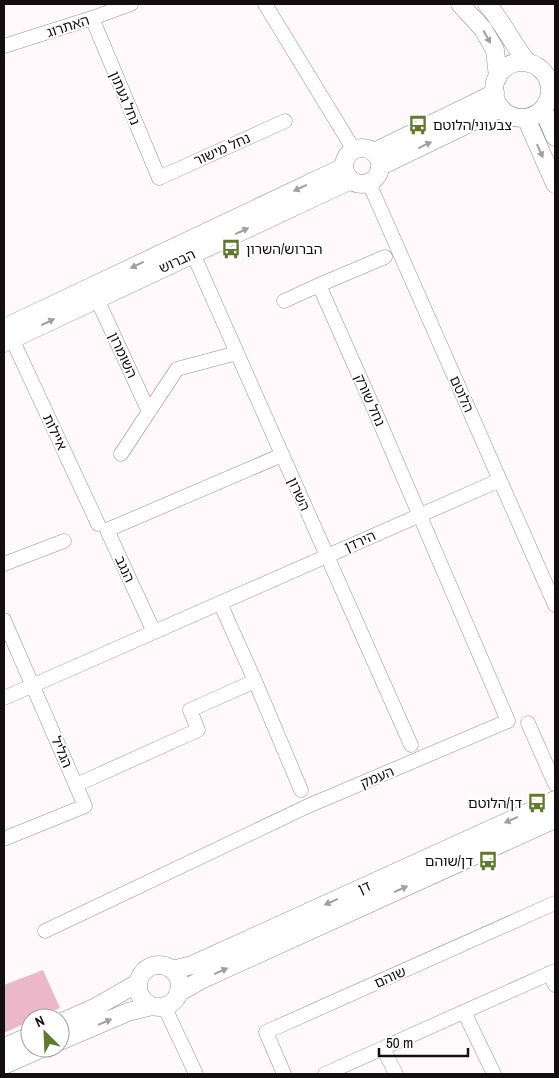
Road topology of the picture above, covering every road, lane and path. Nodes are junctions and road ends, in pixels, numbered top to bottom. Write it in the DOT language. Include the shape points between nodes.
graph roads {
  1 [pos="131,4"];
  2 [pos="265,4"];
  3 [pos="460,4"];
  4 [pos="487,4"];
  5 [pos="92,18"];
  6 [pos="4,46"];
  7 [pos="546,73"];
  8 [pos="498,93"];
  9 [pos="543,109"];
  10 [pos="526,118"];
  11 [pos="285,121"];
  12 [pos="555,137"];
  13 [pos="354,150"];
  14 [pos="378,159"];
  15 [pos="347,174"];
  16 [pos="159,178"];
  17 [pos="369,183"];
  18 [pos="555,184"];
  19 [pos="190,248"];
  20 [pos="385,256"];
  21 [pos="319,285"];
  22 [pos="97,299"];
  23 [pos="284,301"];
  24 [pos="6,337"];
  25 [pos="237,353"];
  26 [pos="149,412"];
  27 [pos="121,454"];
  28 [pos="282,455"];
  29 [pos="500,480"];
  30 [pos="420,515"];
  31 [pos="98,524"];
  32 [pos="64,541"];
  33 [pos="326,556"];
  34 [pos="4,564"];
  35 [pos="220,603"];
  36 [pos="555,605"];
  37 [pos="4,620"];
  38 [pos="154,632"];
  39 [pos="255,681"];
  40 [pos="33,685"];
  41 [pos="4,698"];
  42 [pos="528,723"];
  43 [pos="411,746"];
  44 [pos="555,784"];
  45 [pos="76,785"];
  46 [pos="301,790"];
  47 [pos="555,800"];
  48 [pos="555,820"];
  49 [pos="6,838"];
  50 [pos="555,903"];
  51 [pos="45,931"];
  52 [pos="172,970"];
  53 [pos="554,976"];
  54 [pos="138,982"];
  55 [pos="178,993"];
  56 [pos="158,1006"];
  57 [pos="464,1012"];
  58 [pos="70,1019"];
  59 [pos="70,1037"];
  60 [pos="20,1040"];
  61 [pos="4,1047"];
  62 [pos="383,1048"];
  63 [pos="20,1058"];
  64 [pos="4,1065"];
  65 [pos="196,1074"];
  66 [pos="284,1074"];
  67 [pos="325,1074"];
  68 [pos="396,1074"];
  69 [pos="494,1074"];
  1 -- 5 [label="street, האתרוג"];
  2 -- 13 [label="street"];
  3 -- 8 [label="street, one-way" via="483,29 495,50"];
  4 -- 7 [label="street" via="499,17 514,47"];
  5 -- 6 [label="street, האתרוג"];
  5 -- 16 [label="street, נחל געתון"];
  7 -- 8 [label="street" via="519,63 510,65 503,70"];
  7 -- 9 [label="street" via="548,102"];
  8 -- 10 [label="street" via="508,114"];
  8 -- 14 [label="street"];
  9 -- 10 [label="street"];
  9 -- 12 [label="street"];
  10 -- 18 [label="street, one-way"];
  11 -- 16 [label="street, נחל מישור"];
  13 -- 14 [label="street" via="368,148"];
  13 -- 15 [label="street" via="347,156"];
  14 -- 17 [label="street" via="377,177"];
  15 -- 17 [label="street" via="360,185"];
  15 -- 19 [label="street, הברוש"];
  17 -- 29 [label="street, הלוטם"];
  19 -- 22 [label="street, הברוש"];
  19 -- 24 [label="street, הברוש, one-way"];
  19 -- 25 [label="street, השרון"];
  20 -- 21 [label="street"];
  21 -- 23 [label="street"];
  21 -- 30 [label="street, נחל שורק"];
  24 -- 22 [label="street, הברוש, one-way"];
  22 -- 26 [label="street, השומרון"];
  24 -- 31 [label="street, איילות"];
  25 -- 26 [label="street" via="177,369"];
  25 -- 28 [label="street, השרון"];
  26 -- 27 [label="street"];
  28 -- 33 [label="street, השרון"];
  28 -- 38 [label="street, הנגב" via="107,530"];
  29 -- 30 [label="street, הירדן"];
  29 -- 36 [label="street, הלוטם"];
  30 -- 33 [label="street, הירדן"];
  30 -- 51 [label="street, העמק" via="508,721 308,806"];
  32 -- 34 [label="street"];
  33 -- 35 [label="street, הירדן"];
  33 -- 43 [label="street, השרון"];
  35 -- 38 [label="street, הירדן"];
  35 -- 39 [label="street"];
  37 -- 40 [label="street, הגליל"];
  38 -- 40 [label="street"];
  39 -- 45 [label="street" via="190,710 198,730"];
  39 -- 46 [label="street"];
  40 -- 41 [label="street"];
  40 -- 45 [label="street, הגליל"];
  42 -- 44 [label="street"];
  45 -- 49 [label="street, הגליל" via="85,806"];
  47 -- 52 [label="street, דן, one-way" via="192,965"];
  55 -- 48 [label="street, דן, one-way"];
  50 -- 66 [label="street, שוהם" via="266,1032"];
  52 -- 54 [label="street" via="165,966 151,967 145,970"];
  52 -- 55 [label="street" via="178,979"];
  53 -- 57 [label="street"];
  54 -- 56 [label="street" via="139,994 146,1002"];
  54 -- 58 [label="street"];
  55 -- 56 [label="street" via="170,1003"];
  59 -- 56 [label="street, one-way" via="128,1012"];
  56 -- 65 [label="street"];
  57 -- 62 [label="street"];
  57 -- 69 [label="street"];
  60 -- 61 [label="street"];
  62 -- 67 [label="street"];
  62 -- 68 [label="street"];
  63 -- 64 [label="street"];
}
